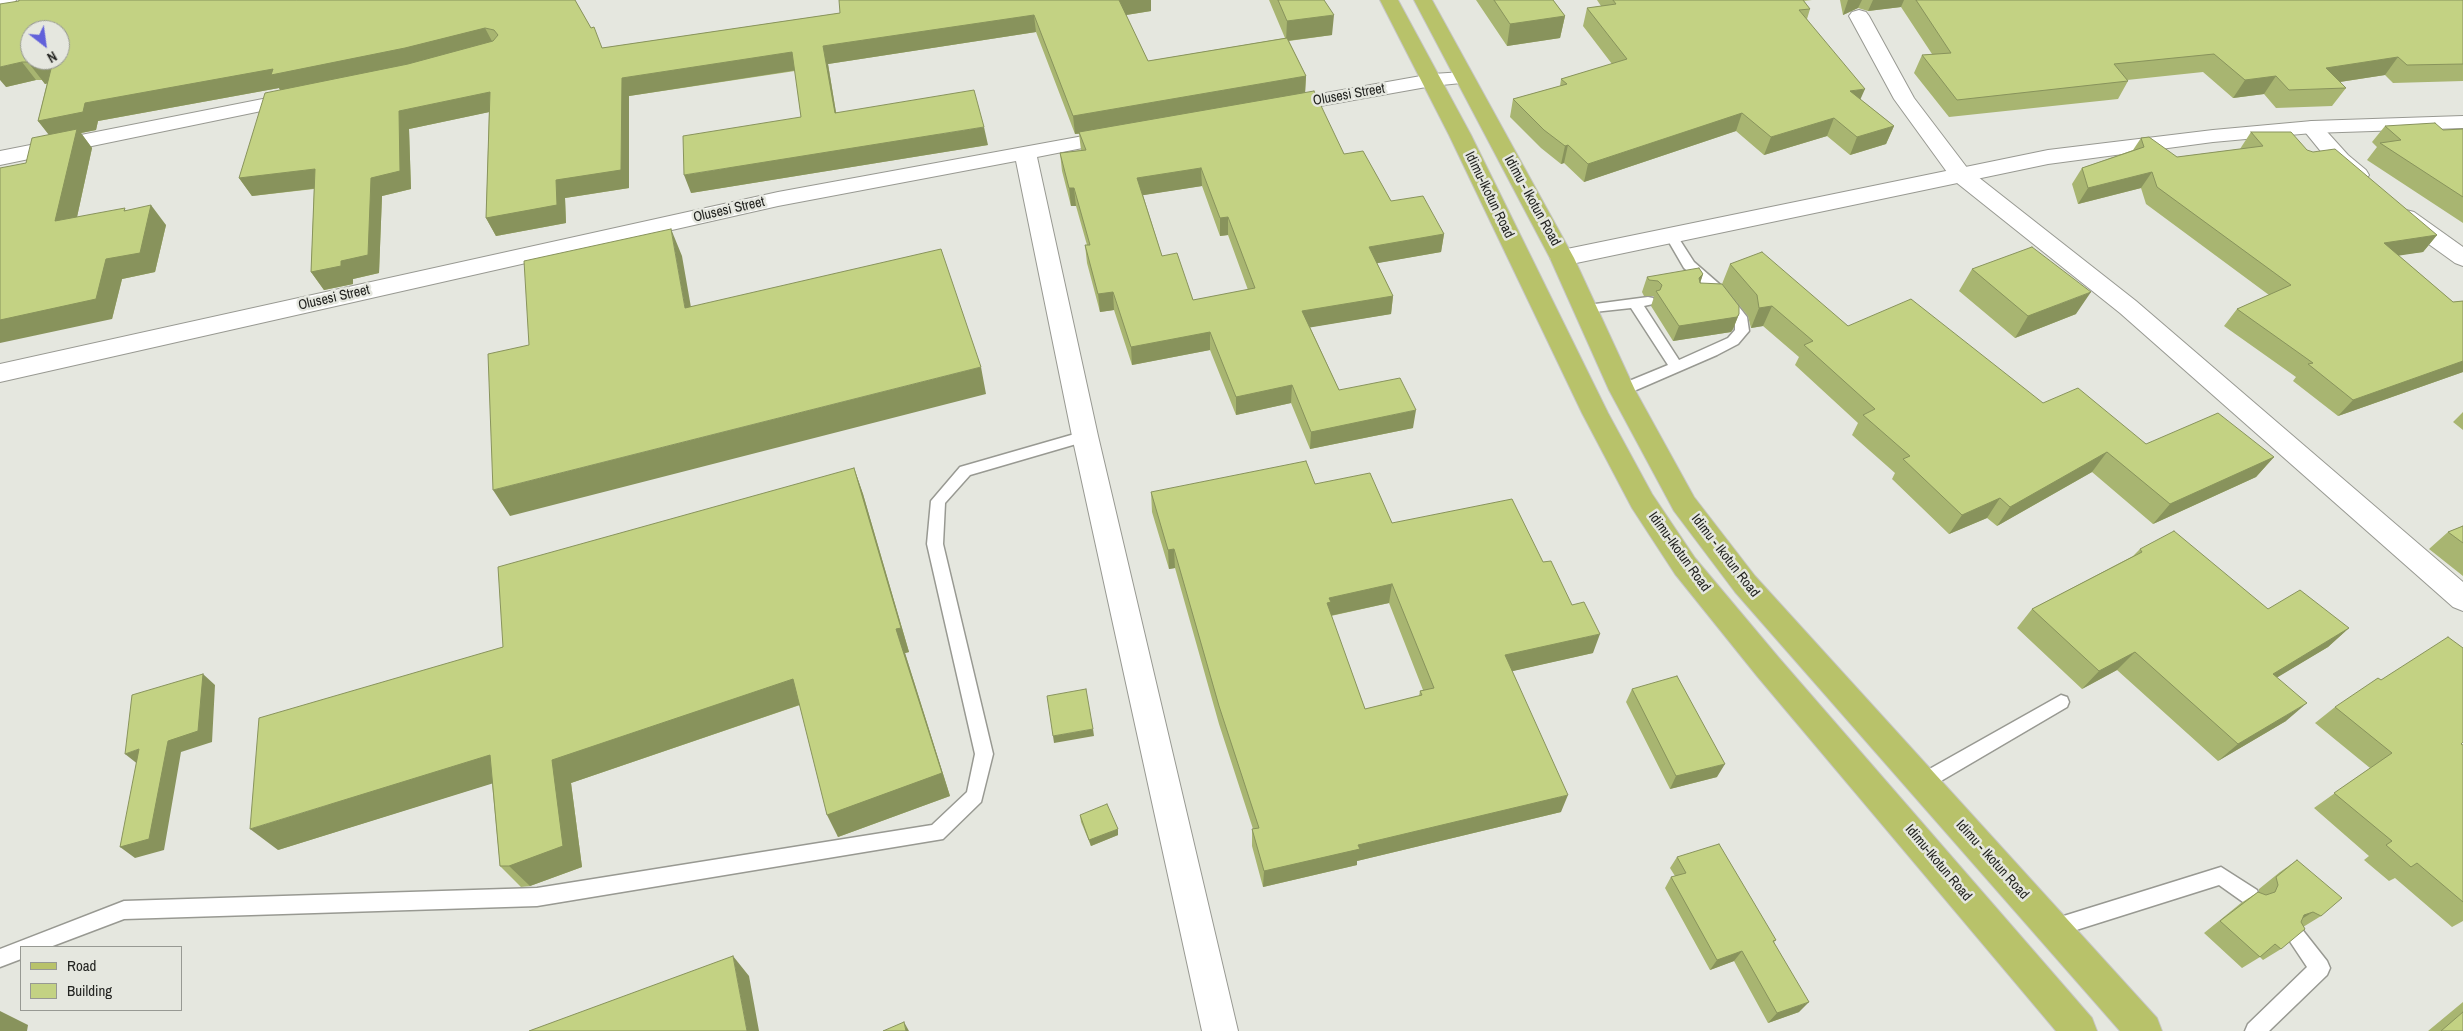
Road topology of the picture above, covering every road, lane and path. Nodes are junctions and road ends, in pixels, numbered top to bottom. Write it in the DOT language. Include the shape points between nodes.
graph roads {
  1 [pos="1389,0"];
  2 [pos="1423,0"];
  3 [pos="1859,16"];
  4 [pos="1464,78"];
  5 [pos="1432,80"];
  6 [pos="320,94"];
  7 [pos="1258,111"];
  8 [pos="2463,122"];
  9 [pos="2312,127"];
  10 [pos="1141,132"];
  11 [pos="1024,152"];
  12 [pos="0,158"];
  13 [pos="1960,174"];
  14 [pos="1672,237"];
  15 [pos="1562,258"];
  16 [pos="2463,258"];
  17 [pos="1720,292"];
  18 [pos="1701,294"];
  19 [pos="1585,309"];
  20 [pos="1677,368"];
  21 [pos="0,373"];
  22 [pos="1622,390"];
  23 [pos="1085,436"];
  24 [pos="2463,599"];
  25 [pos="2062,702"];
  26 [pos="1922,782"];
  27 [pos="2250,896"];
  28 [pos="2054,928"];
  29 [pos="2294,934"];
  30 [pos="30,946"];
  31 [pos="20,950"];
  32 [pos="0,958"];
  33 [pos="1220,1031"];
  34 [pos="2080,1031"];
  35 [pos="2144,1031"];
  36 [pos="2255,1031"];
  1 -- 5 [label="main road, Idimu-Ikotun Road"];
  2 -- 4 [label="main road, Idimu - Ikotun Road"];
  3 -- 13 [label="street" via="1904,99"];
  4 -- 5 [label="street, Olusesi Street"];
  4 -- 15 [label="main road, Idimu - Ikotun Road"];
  5 -- 7 [label="street, Olusesi Street"];
  5 -- 34 [label="main road, Idimu-Ikotun Road" via="1595,413 1642,501 1685,566"];
  6 -- 12 [label="street"];
  8 -- 9 [label="street"];
  9 -- 13 [label="street" via="2048,157"];
  9 -- 16 [label="street" via="2340,160 2417,227"];
  10 -- 11 [label="street, Olusesi Street"];
  11 -- 21 [label="street, Olusesi Street" via="778,199"];
  11 -- 23 [label="street"];
  13 -- 14 [label="street"];
  13 -- 24 [label="street" via="2128,307"];
  14 -- 15 [label="street"];
  14 -- 17 [label="lane" via="1688,265"];
  15 -- 19 [label="main road, Idimu - Ikotun Road"];
  17 -- 18 [label="lane"];
  17 -- 20 [label="lane" via="1742,320 1742,331 1733,341"];
  19 -- 20 [label="lane" via="1641,302"];
  19 -- 22 [label="main road, Idimu - Ikotun Road"];
  20 -- 22 [label="lane"];
  22 -- 26 [label="main road, Idimu - Ikotun Road" via="1684,504 1740,576"];
  23 -- 30 [label="lane" via="965,470 938,501 935,544 984,754 975,796 937,833 537,897 124,910"];
  23 -- 33 [label="street"];
  25 -- 26 [label="lane"];
  26 -- 28 [label="main road, Idimu - Ikotun Road"];
  27 -- 28 [label="lane" via="2221,876"];
  28 -- 35 [label="main road, Idimu - Ikotun Road"];
  29 -- 36 [label="lane" via="2320,968"];
  31 -- 32 [label="lane"];
}
